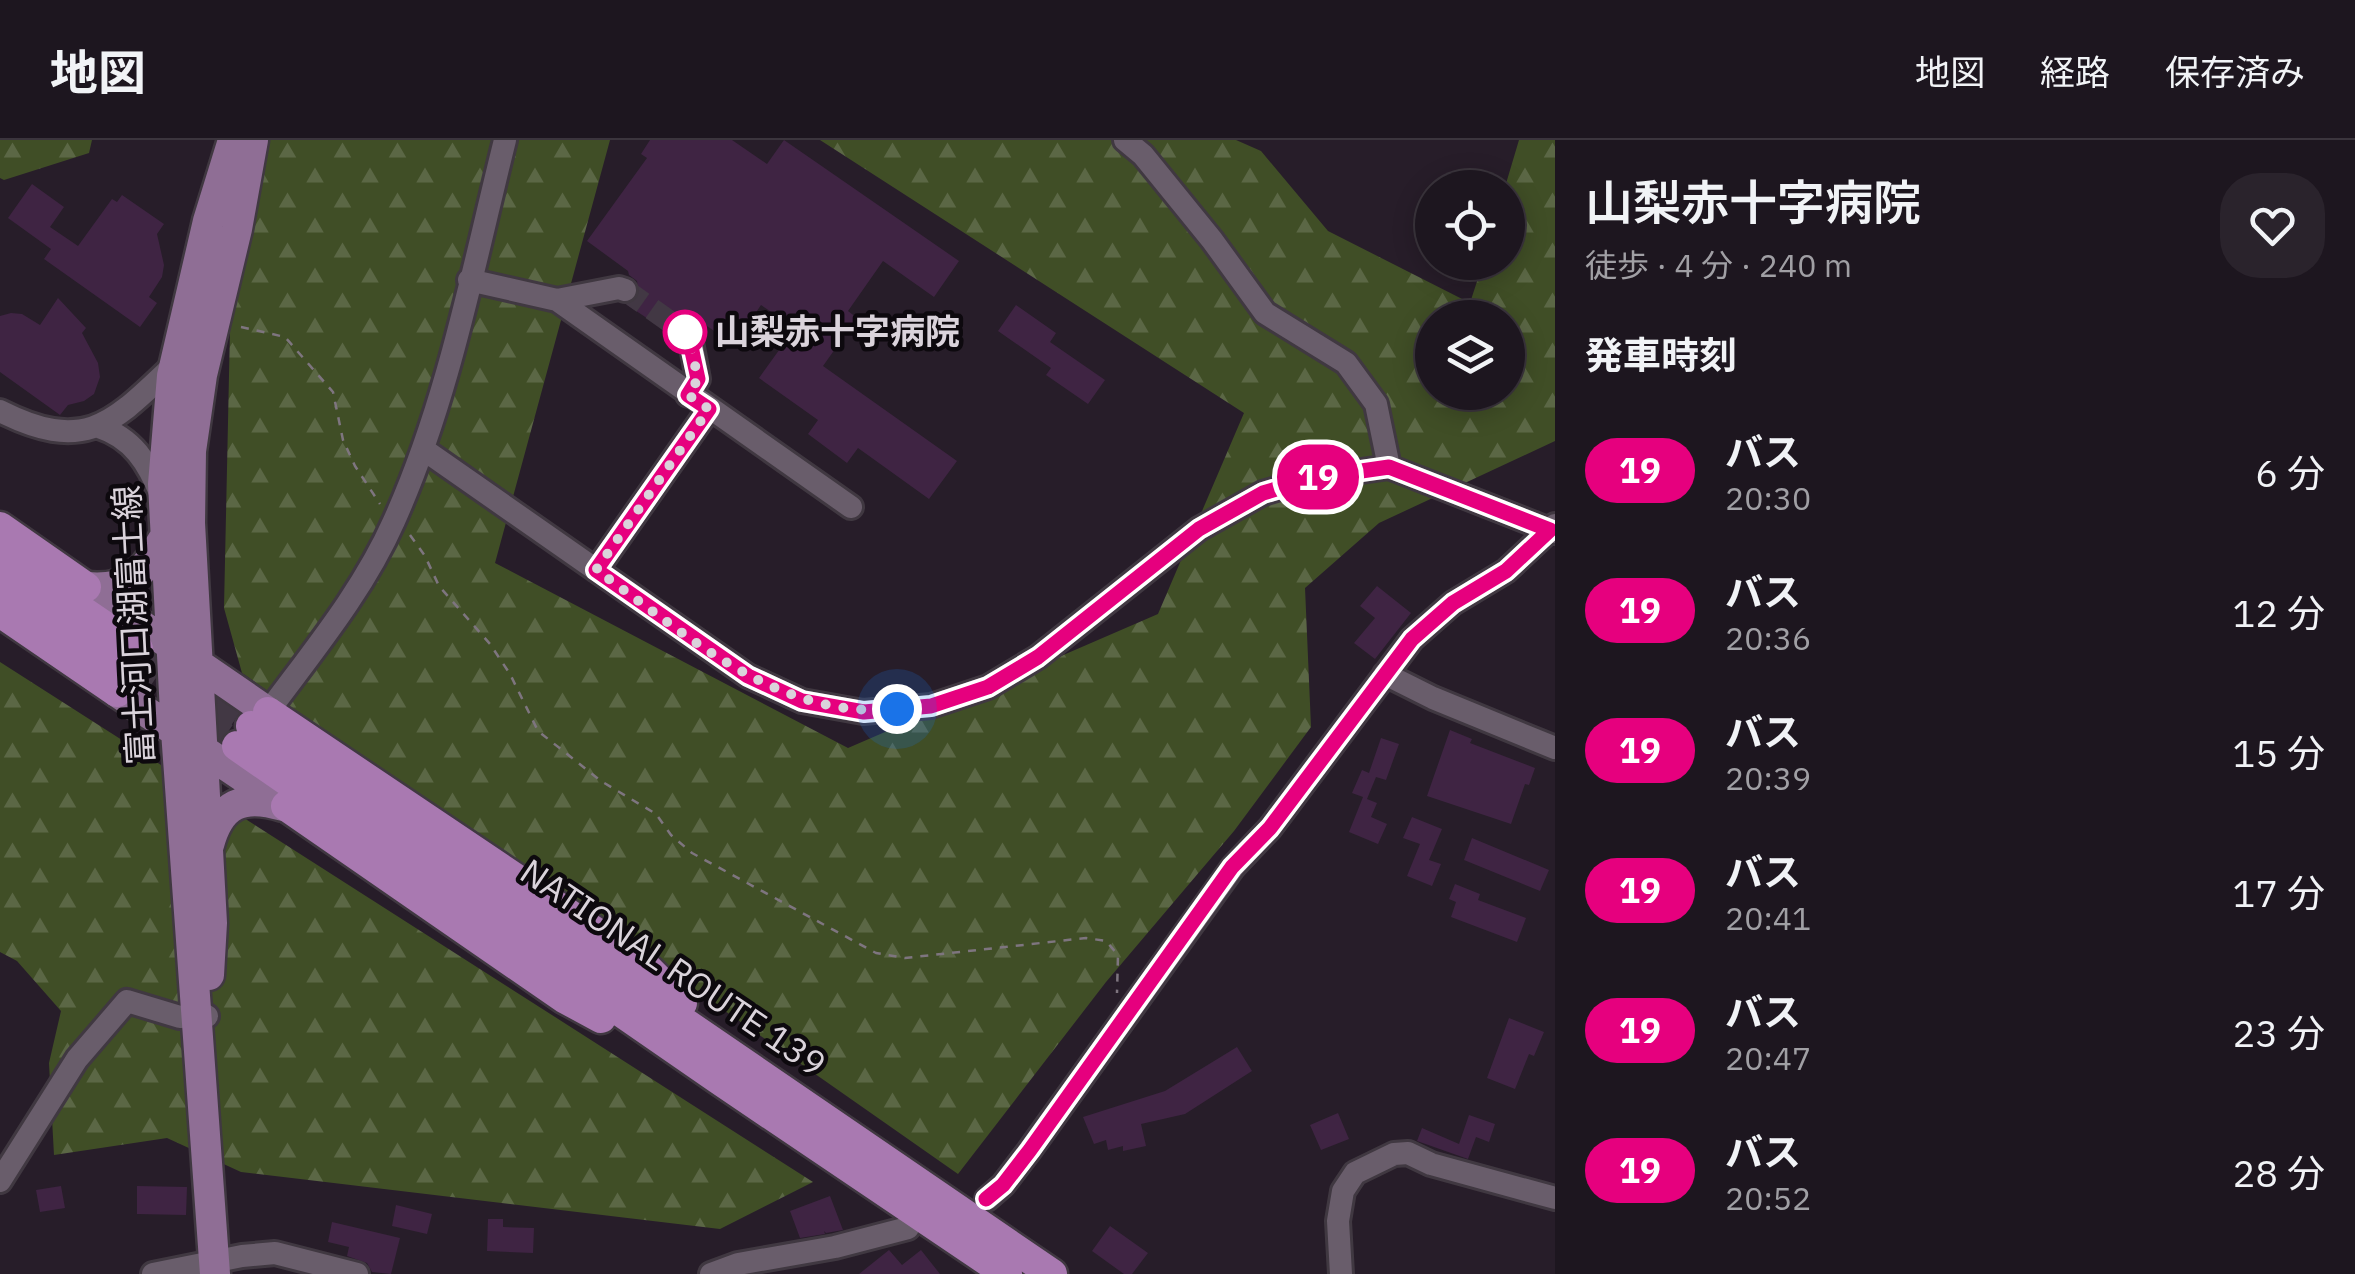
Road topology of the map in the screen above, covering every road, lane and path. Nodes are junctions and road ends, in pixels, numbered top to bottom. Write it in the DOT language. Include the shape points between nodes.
graph roads {
  1 [pos="233,140"];
  2 [pos="252,140"];
  3 [pos="504,140"];
  4 [pos="1124,140"];
  5 [pos="470,280"];
  6 [pos="625,290"];
  7 [pos="556,300"];
  8 [pos="215,321"];
  9 [pos="680,329"];
  10 [pos="182,333"];
  11 [pos="175,364"];
  12 [pos="688,395"];
  13 [pos="709,409"];
  14 [pos="0,411"];
  15 [pos="120,412"];
  16 [pos="99,428"];
  17 [pos="424,448"];
  18 [pos="1389,467"];
  19 [pos="163,498"];
  20 [pos="851,508"];
  21 [pos="393,523"];
  22 [pos="0,527"];
  23 [pos="1553,529"];
  24 [pos="164,538"];
  25 [pos="0,555"];
  26 [pos="596,570"];
  27 [pos="0,586"];
  28 [pos="86,587"];
  29 [pos="0,612"];
  30 [pos="170,646"];
  31 [pos="200,666"];
  32 [pos="126,670"];
  33 [pos="1384,674"];
  34 [pos="173,681"];
  35 [pos="201,708"];
  36 [pos="252,728"];
  37 [pos="176,732"];
  38 [pos="1555,748"];
  39 [pos="203,749"];
  40 [pos="286,806"];
  41 [pos="209,846"];
  42 [pos="1127,1012"];
  43 [pos="202,1016"];
  44 [pos="727,1068"];
  45 [pos="0,1181"];
  46 [pos="1555,1198"];
  47 [pos="986,1199"];
  48 [pos="908,1228"];
  49 [pos="214,1268"];
  50 [pos="153,1274"];
  51 [pos="357,1274"];
  52 [pos="710,1274"];
  53 [pos="1008,1274"];
  54 [pos="1052,1274"];
  55 [pos="1341,1274"];
  1 -- 10 [label="main road, 富士河口湖富士線"];
  2 -- 8 [label="main road, 富士河口湖富士線"];
  3 -- 5 [label="street"];
  4 -- 18 [label="street" via="1143,154 1265,312 1346,363 1376,404"];
  5 -- 7 [label="street"];
  5 -- 17 [label="street"];
  6 -- 7 [label="street"];
  7 -- 12 [label="street"];
  8 -- 11 [label="street"];
  8 -- 21 [label="path" via="285,338 334,392 349,454"];
  8 -- 31 [label="main road, 富士河口湖富士線" via="195,415 190,484"];
  9 -- 12 [label="street" via="690,342 698,379"];
  10 -- 11 [label="main road, 富士河口湖富士線"];
  10 -- 15 [label="street"];
  11 -- 15 [label="street"];
  11 -- 19 [label="main road, 富士河口湖富士線"];
  12 -- 13 [label="street"];
  13 -- 20 [label="street"];
  13 -- 26 [label="street"];
  14 -- 16 [label="street" via="46,428"];
  15 -- 16 [label="street"];
  16 -- 19 [label="street" via="139,452"];
  17 -- 21 [label="street"];
  17 -- 26 [label="street"];
  18 -- 23 [label="street"];
  18 -- 26 [label="street" via="1263,493 1199,529 1038,657 988,687 931,706 864,712 802,701 748,676"];
  19 -- 24 [label="main road, 富士河口湖富士線"];
  21 -- 36 [label="street" via="344,608"];
  21 -- 42 [label="path" via="414,538 439,586 490,644 538,731 656,814 692,853 876,954 905,958 1106,941 1118,955 1116,990"];
  22 -- 28 [label="highway"];
  23 -- 33 [label="street" via="1506,571 1453,603"];
  24 -- 28 [label="main road" via="122,586"];
  24 -- 30 [label="main road, 富士河口湖富士線"];
  25 -- 32 [label="highway"];
  27 -- 32 [label="highway"];
  28 -- 30 [label="main road"];
  29 -- 32 [label="highway"];
  30 -- 31 [label="main road"];
  30 -- 34 [label="main road, 富士河口湖富士線"];
  31 -- 34 [label="main road"];
  31 -- 35 [label="main road, 富士河口湖富士線"];
  31 -- 36 [label="main road"];
  32 -- 34 [label="main road" via="148,692"];
  32 -- 37 [label="main road"];
  33 -- 38 [label="street"];
  33 -- 42 [label="street"];
  34 -- 37 [label="main road, 富士河口湖富士線"];
  35 -- 36 [label="main road" via="240,702"];
  35 -- 37 [label="main road"];
  35 -- 39 [label="main road, 富士河口湖富士線"];
  36 -- 39 [label="main road" via="240,711"];
  36 -- 44 [label="highway, NATIONAL ROUTE 139"];
  36 -- 44 [label="highway" via="643,964"];
  37 -- 39 [label="main road"];
  37 -- 43 [label="main road, 富士河口湖富士線"];
  39 -- 40 [label="main road"];
  39 -- 41 [label="main road, 富士河口湖富士線"];
  40 -- 41 [label="main road" via="264,800 232,806 214,826"];
  40 -- 44 [label="highway" via="564,998"];
  41 -- 43 [label="main road, 富士河口湖富士線" via="212,922"];
  42 -- 47 [label="street" via="1030,1150"];
  43 -- 45 [label="street" via="180,1017 127,1001 77,1059"];
  43 -- 49 [label="main road, 富士河口湖富士線"];
  44 -- 53 [label="highway, NATIONAL ROUTE 139"];
  44 -- 54 [label="highway, NATIONAL ROUTE 139"];
  46 -- 55 [label="street" via="1394,1154 1356,1173 1343,1191"];
  48 -- 52 [label="street"];
  49 -- 50 [label="street"];
  49 -- 51 [label="street" via="275,1253"];
}
